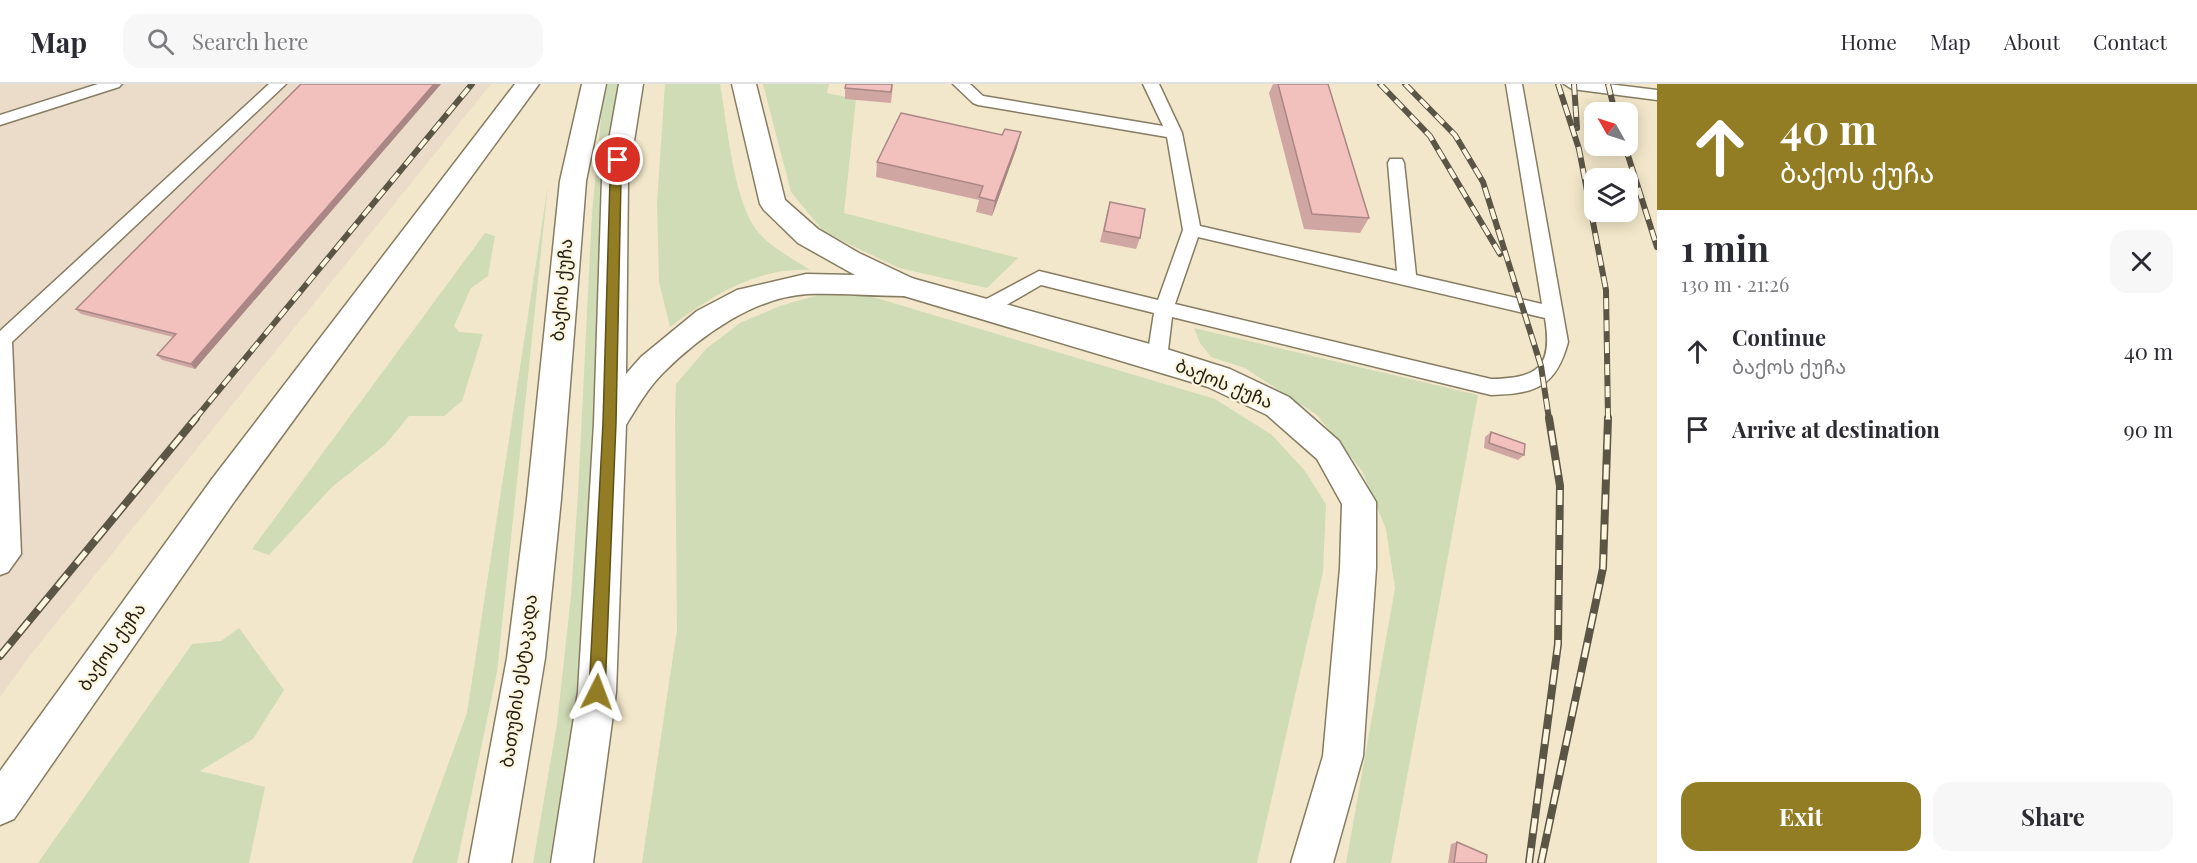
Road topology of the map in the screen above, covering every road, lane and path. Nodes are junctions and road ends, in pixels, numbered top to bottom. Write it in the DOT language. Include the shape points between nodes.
graph roads {
  1 [pos="114,84"];
  2 [pos="278,84"];
  3 [pos="527,84"];
  4 [pos="594,84"];
  5 [pos="631,84"];
  6 [pos="744,84"];
  7 [pos="961,84"];
  8 [pos="1151,84"];
  9 [pos="1514,84"];
  10 [pos="1572,84"];
  11 [pos="1657,95"];
  12 [pos="0,120"];
  13 [pos="1174,134"];
  14 [pos="1396,163"];
  15 [pos="1192,230"];
  16 [pos="1407,279"];
  17 [pos="904,286"];
  18 [pos="1164,308"];
  19 [pos="984,309"];
  20 [pos="1553,313"];
  21 [pos="1157,358"];
  22 [pos="609,423"];
  23 [pos="544,499"];
  24 [pos="0,565"];
  25 [pos="0,805"];
  26 [pos="490,863"];
  27 [pos="572,863"];
  28 [pos="1312,863"];
  1 -- 12 [label="lane"];
  2 -- 24 [label="lane" via="2,340 10,554"];
  3 -- 25 [label="main road, ბაქოს ქუჩა" via="224,489"];
  4 -- 23 [label="main road, ბაქოს ქუჩა" via="573,181"];
  5 -- 22 [label="main road" via="615,179"];
  6 -- 17 [label="main road" via="772,204 808,236"];
  7 -- 13 [label="lane" via="978,100"];
  8 -- 13 [label="lane"];
  9 -- 20 [label="lane"];
  10 -- 11 [label="lane"];
  13 -- 15 [label="lane"];
  14 -- 16 [label="lane"];
  15 -- 16 [label="lane"];
  15 -- 18 [label="lane"];
  16 -- 20 [label="lane"];
  17 -- 19 [label="main road, ბაქოს ქუჩა"];
  17 -- 22 [label="main road" via="806,284 747,298 707,320 666,352 638,381"];
  18 -- 19 [label="lane" via="1039,278"];
  18 -- 20 [label="lane" via="1491,387 1522,387 1542,376 1555,361 1558,342"];
  18 -- 21 [label="lane"];
  19 -- 21 [label="main road, ბაქოს ქუჩა"];
  21 -- 28 [label="main road, ბაქოს ქუჩა" via="1219,378 1278,406 1328,450 1359,502 1358,568 1343,756"];
  22 -- 27 [label="main road" via="597,692"];
  23 -- 26 [label="main road, ბათუმის ესტაკადა" via="526,658"];
}
